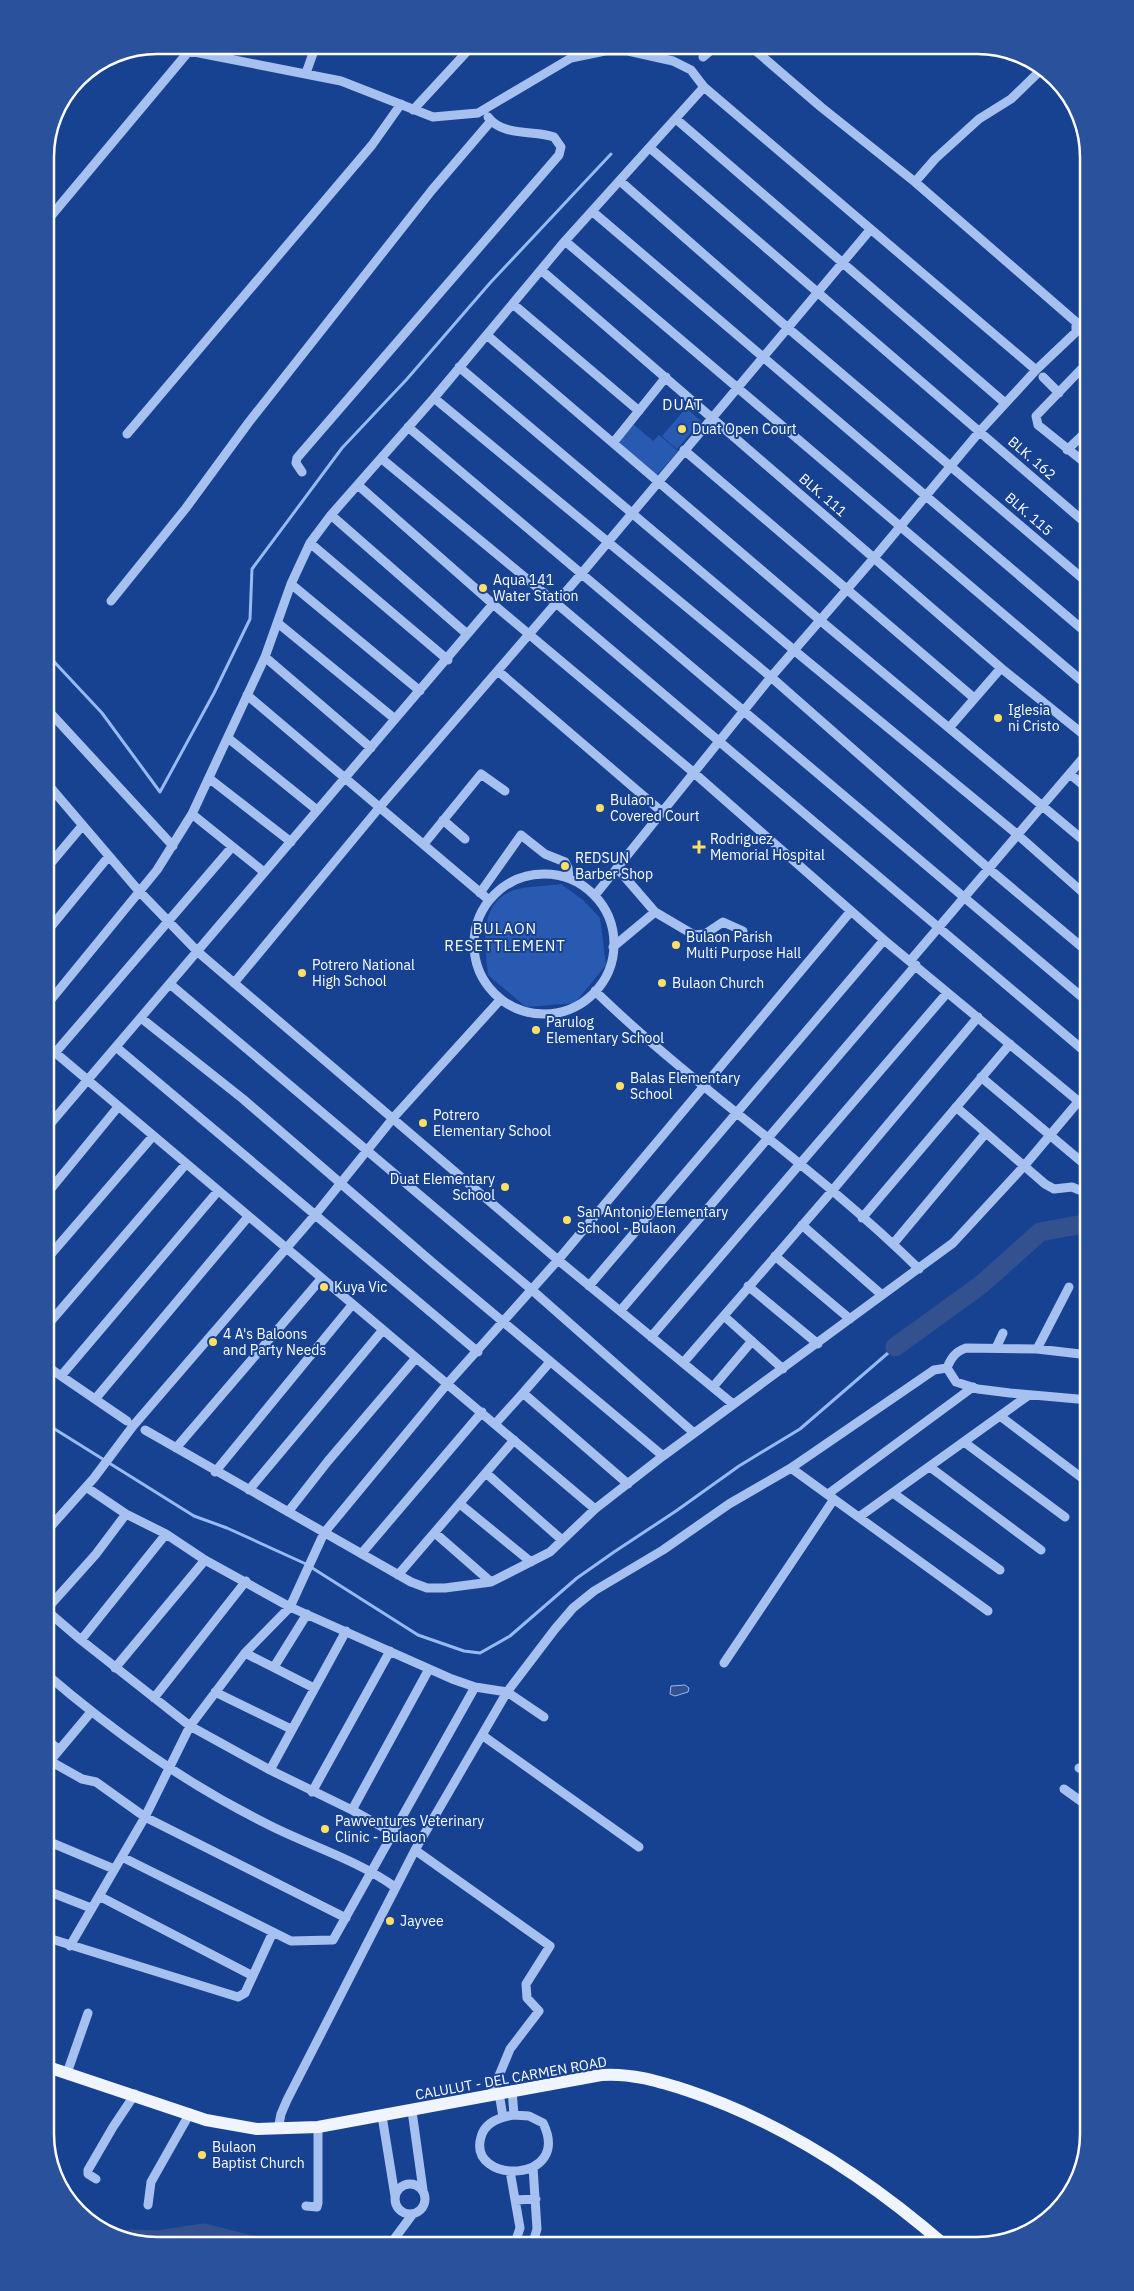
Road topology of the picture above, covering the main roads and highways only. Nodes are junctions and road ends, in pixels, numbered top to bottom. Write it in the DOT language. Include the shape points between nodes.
graph roads {
  1 [pos="54,2069"];
  2 [pos="935,2237"];
  1 -- 2 [label="main road, CALULUT - DEL CARMEN ROAD" via="230,2125 278,2129 318,2127 512,2090 601,2075 629,2074 699,2094 747,2113 827,2156 883,2193"];
}
